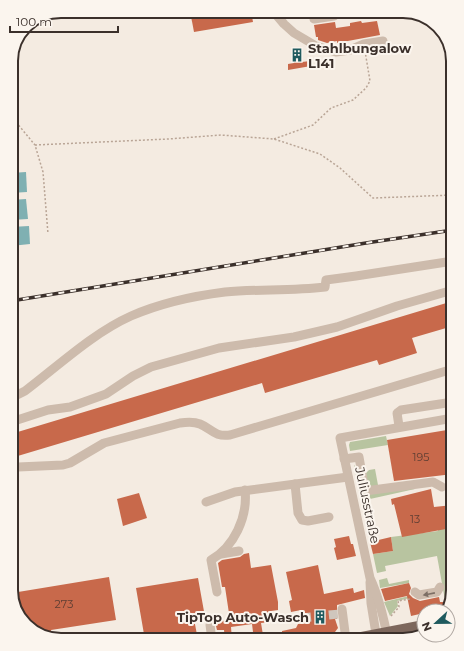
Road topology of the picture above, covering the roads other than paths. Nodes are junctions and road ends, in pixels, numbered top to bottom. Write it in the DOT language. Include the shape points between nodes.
graph roads {
  1 [pos="279,18"];
  2 [pos="324,18"];
  3 [pos="314,20"];
  4 [pos="383,41"];
  5 [pos="446,262"];
  6 [pos="446,292"];
  7 [pos="446,371"];
  8 [pos="18,394"];
  9 [pos="446,403"];
  10 [pos="446,419"];
  11 [pos="18,420"];
  12 [pos="399,426"];
  13 [pos="344,459"];
  14 [pos="18,467"];
  15 [pos="348,477"];
  16 [pos="295,484"];
  17 [pos="442,487"];
  18 [pos="245,490"];
  19 [pos="206,502"];
  20 [pos="329,517"];
  21 [pos="239,551"];
  22 [pos="221,554"];
  23 [pos="440,587"];
  24 [pos="217,592"];
  25 [pos="415,595"];
  26 [pos="341,612"];
  27 [pos="210,625"];
  28 [pos="416,627"];
  29 [pos="211,633"];
  30 [pos="345,633"];
  31 [pos="381,633"];
  32 [pos="393,633"];
  1 -- 4 [label="street" via="294,33 316,46 336,52"];
  2 -- 3 [label="street"];
  5 -- 8 [label="street" via="326,280 325,287 224,292 164,304 130,316 104,331"];
  6 -- 11 [label="street" via="337,327 294,337 219,348 151,367 106,394 70,408 48,410"];
  7 -- 14 [label="street" via="230,435 216,434 199,424 180,423 104,443 63,465"];
  9 -- 12 [label="street" via="401,410 397,413"];
  10 -- 12 [label="street"];
  12 -- 13 [label="street, Juliusstraße" via="340,438"];
  13 -- 15 [label="street, Juliusstraße"];
  13 -- 17 [label="street" via="359,457 365,491 433,482"];
  15 -- 16 [label="street"];
  15 -- 31 [label="street, Juliusstraße" via="370,578 371,603"];
  16 -- 18 [label="street"];
  16 -- 20 [label="street" via="298,513 302,520"];
  18 -- 19 [label="street"];
  18 -- 22 [label="street" via="241,524 233,540"];
  21 -- 22 [label="street"];
  22 -- 24 [label="street" via="211,560"];
  23 -- 25 [label="street, one-way" via="437,592"];
  26 -- 30 [label="street"];
  27 -- 29 [label="street"];
  28 -- 32 [label="main road"];
}
